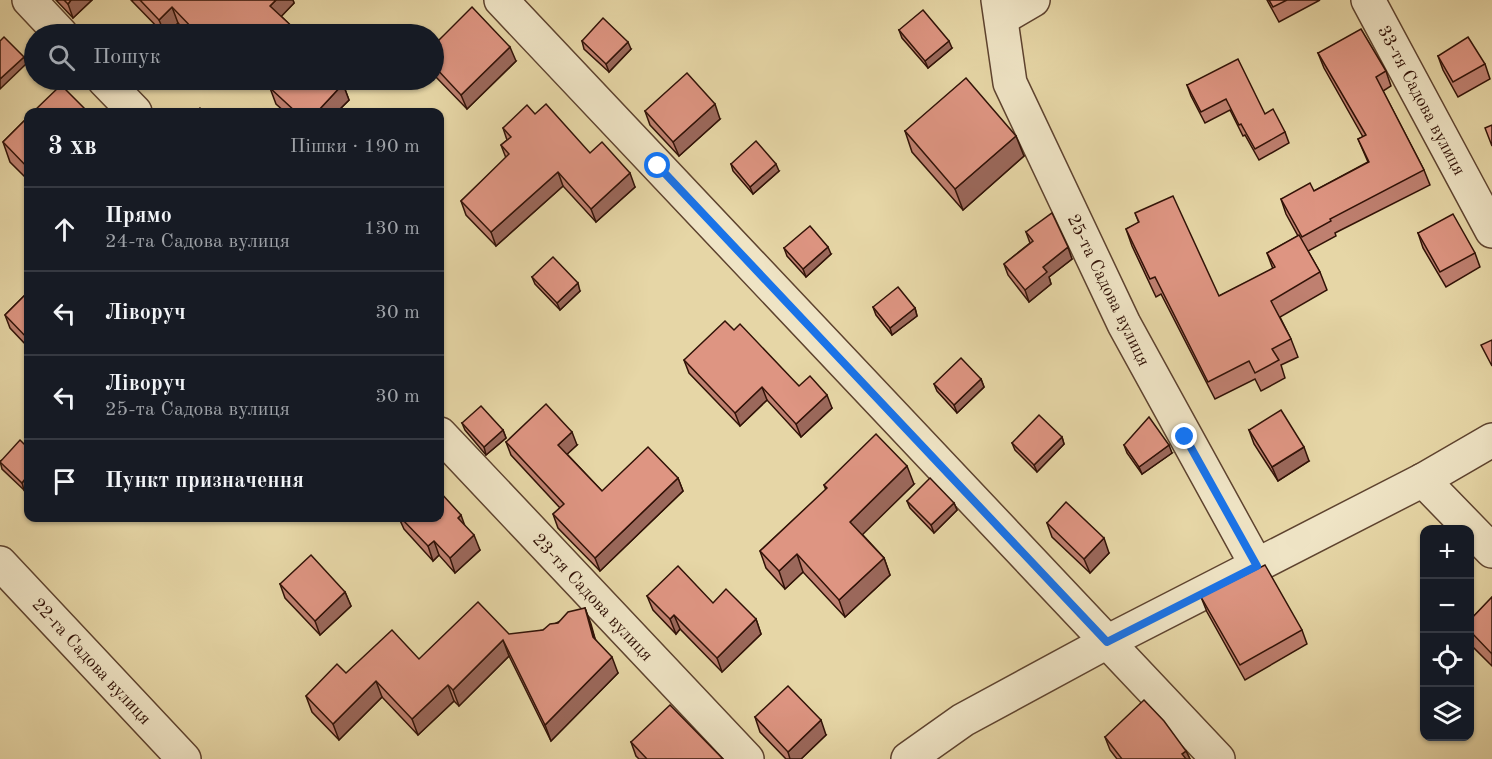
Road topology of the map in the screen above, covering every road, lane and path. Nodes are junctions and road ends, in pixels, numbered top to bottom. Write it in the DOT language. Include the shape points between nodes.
graph roads {
  1 [pos="29,0"];
  2 [pos="501,0"];
  3 [pos="1033,0"];
  4 [pos="1368,0"];
  5 [pos="1000,9"];
  6 [pos="52,24"];
  7 [pos="114,90"];
  8 [pos="131,108"];
  9 [pos="1492,231"];
  10 [pos="444,438"];
  11 [pos="1492,440"];
  12 [pos="1423,480"];
  13 [pos="1492,551"];
  14 [pos="0,563"];
  15 [pos="1257,566"];
  16 [pos="1107,642"];
  17 [pos="184,759"];
  18 [pos="747,759"];
  19 [pos="908,759"];
  20 [pos="1218,759"];
  1 -- 6 [label="street"];
  2 -- 16 [label="street"];
  3 -- 5 [label="street"];
  4 -- 9 [label="street, 33-тя Садова вулиця"];
  5 -- 15 [label="street, 25-та Садова вулиця" via="1010,83 1039,146 1124,324"];
  7 -- 8 [label="street"];
  10 -- 18 [label="street, 23-тя Садова вулиця"];
  11 -- 12 [label="street"];
  12 -- 13 [label="street"];
  12 -- 15 [label="street"];
  14 -- 17 [label="street, 22-га Садова вулиця"];
  15 -- 16 [label="street"];
  16 -- 19 [label="street" via="963,720"];
  16 -- 20 [label="street"];
}
